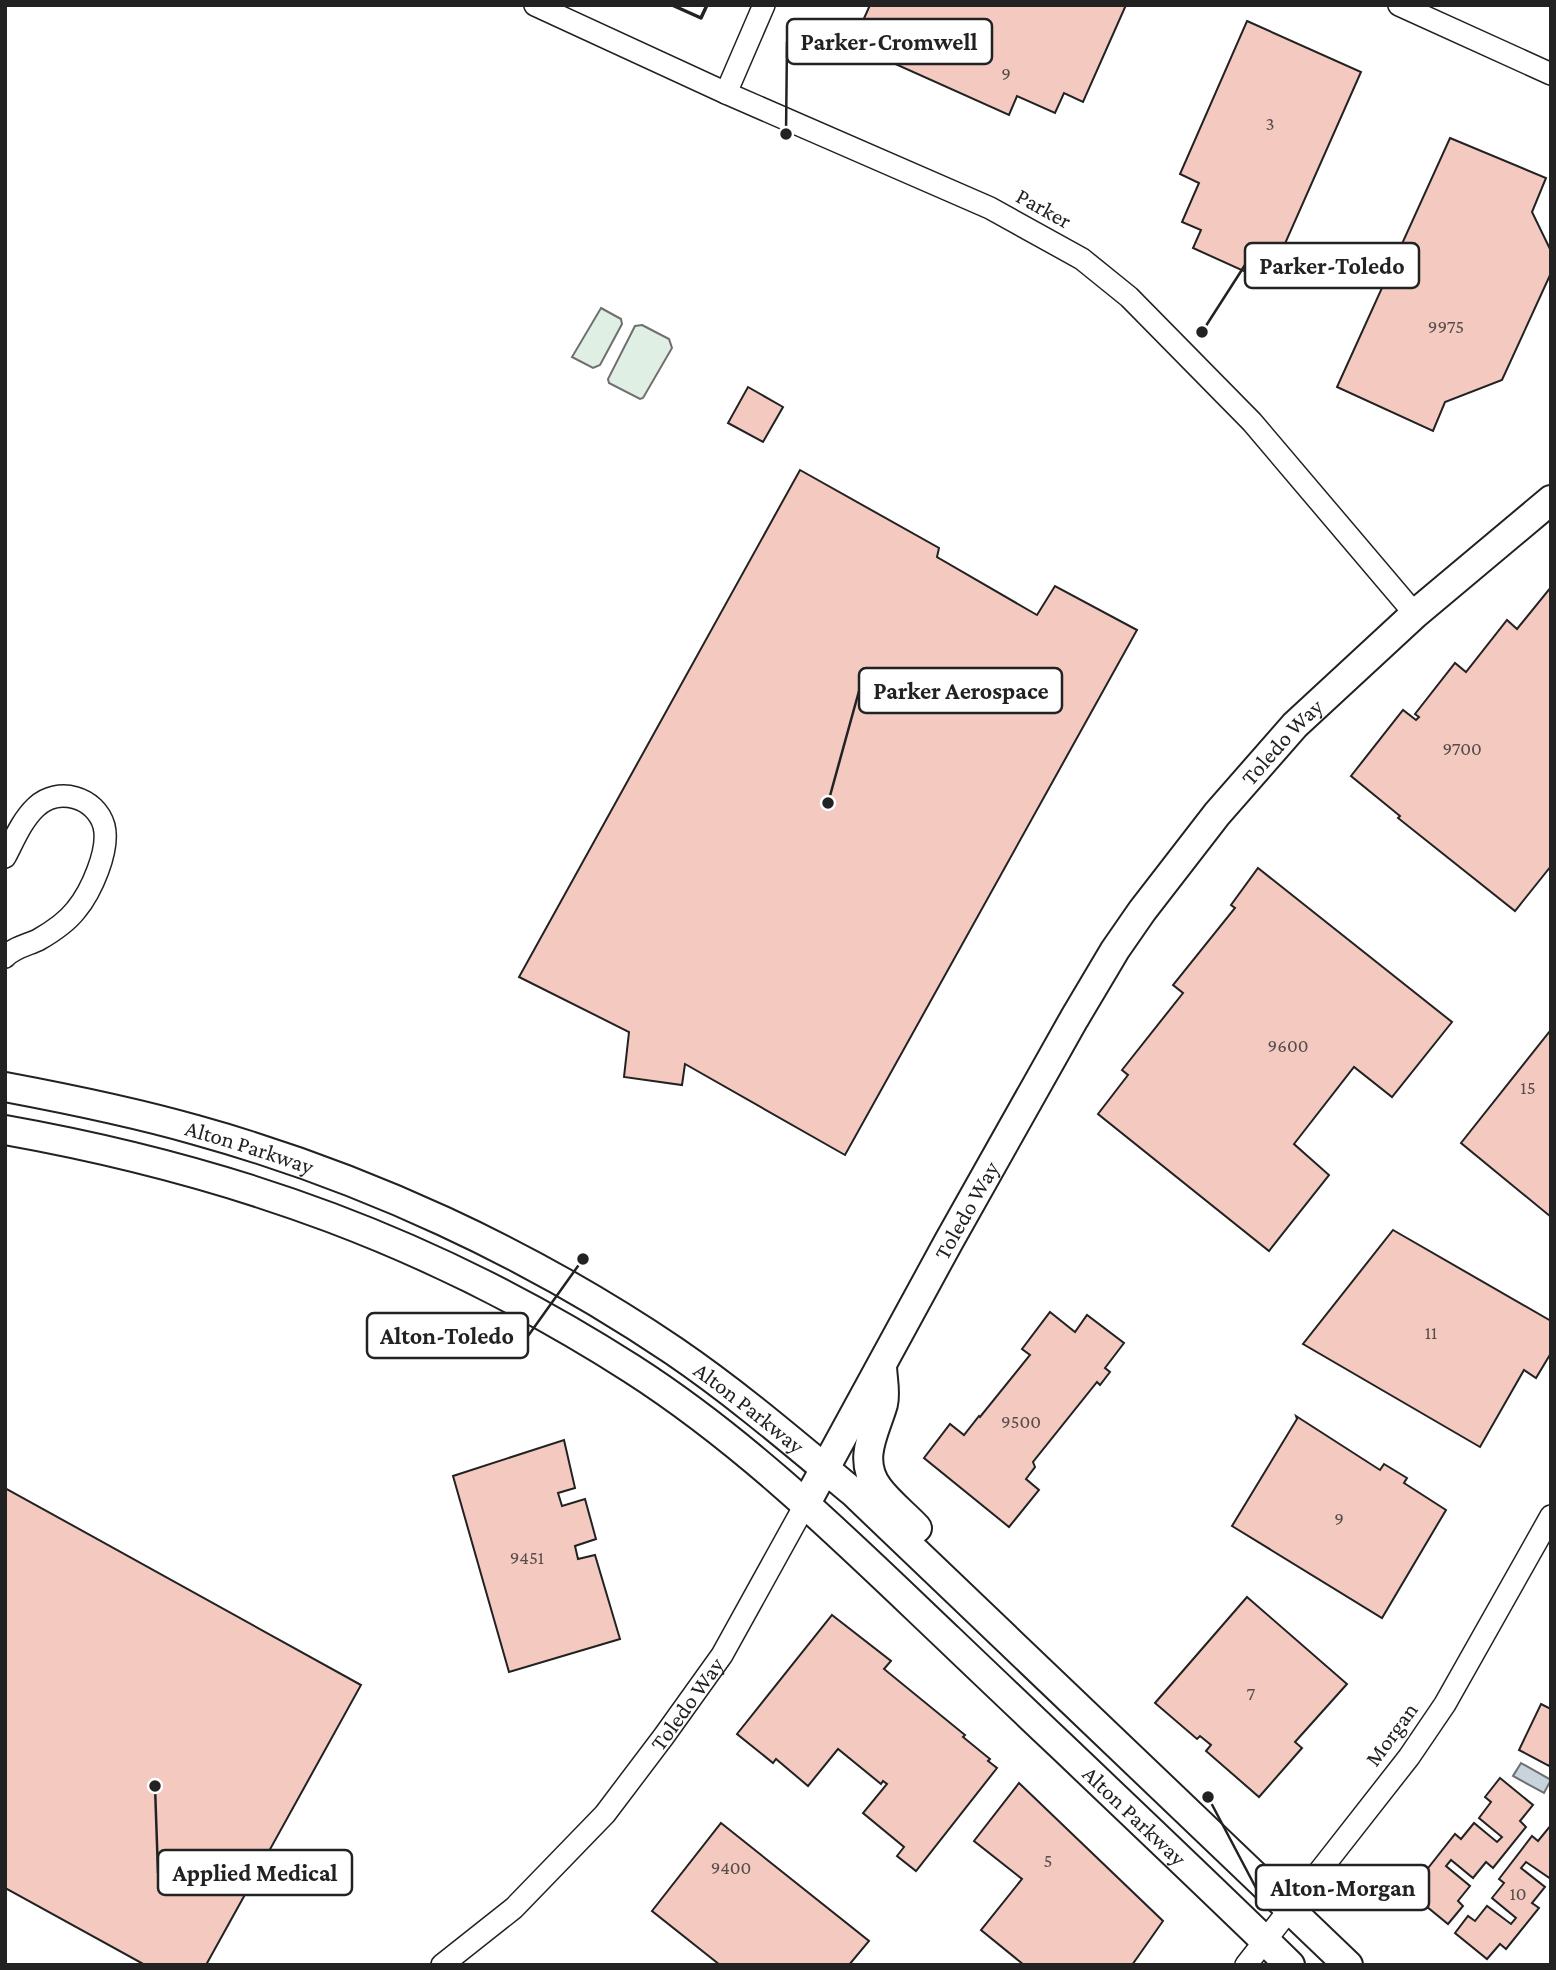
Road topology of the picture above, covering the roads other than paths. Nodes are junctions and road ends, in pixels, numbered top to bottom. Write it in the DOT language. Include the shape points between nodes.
graph roads {
  1 [pos="535,5"];
  2 [pos="764,5"];
  3 [pos="1399,5"];
  4 [pos="1551,74"];
  5 [pos="726,93"];
  6 [pos="1551,500"];
  7 [pos="1415,614"];
  8 [pos="5,857"];
  9 [pos="5,957"];
  10 [pos="5,1087"];
  11 [pos="5,1130"];
  12 [pos="882,1363"];
  13 [pos="824,1468"];
  14 [pos="805,1505"];
  15 [pos="1551,1516"];
  16 [pos="972,1605"];
  17 [pos="1290,1909"];
  18 [pos="1265,1941"];
  19 [pos="442,1965"];
  20 [pos="1246,1965"];
  21 [pos="1290,1965"];
  22 [pos="1348,1965"];
  1 -- 5 [label="street, Parker"];
  2 -- 5 [label="street"];
  3 -- 4 [label="street"];
  5 -- 7 [label="street, Parker" via="990,208 1082,259 1129,297 1252,422"];
  6 -- 7 [label="main road, Toledo Way"];
  7 -- 12 [label="main road, Toledo Way" via="1295,725 1217,814 1142,911 1074,1019"];
  8 -- 9 [label="street" via="27,817 50,796 67,794 94,808 104,825 105,842 96,874 76,910 60,926"];
  10 -- 13 [label="main road, Alton Parkway" via="110,1107 219,1136 439,1219 606,1308 726,1388"];
  11 -- 14 [label="main road, Alton Parkway" via="194,1171 409,1248 542,1315 635,1371"];
  12 -- 13 [label="main road, Toledo Way"];
  12 -- 16 [label="main road" via="883,1401 868,1448 869,1466 877,1487 961,1573"];
  13 -- 14 [label="main road, Toledo Way"];
  13 -- 16 [label="main road, Alton Parkway"];
  14 -- 18 [label="main road, Alton Parkway"];
  14 -- 19 [label="street, Toledo Way" via="722,1655 605,1814 514,1908"];
  15 -- 17 [label="street, Morgan" via="1446,1704"];
  16 -- 17 [label="main road, Alton Parkway"];
  17 -- 18 [label="street, Morgan"];
  17 -- 22 [label="main road, Alton Parkway"];
  18 -- 20 [label="street, Morgan"];
  18 -- 21 [label="main road, Alton Parkway"];
}
